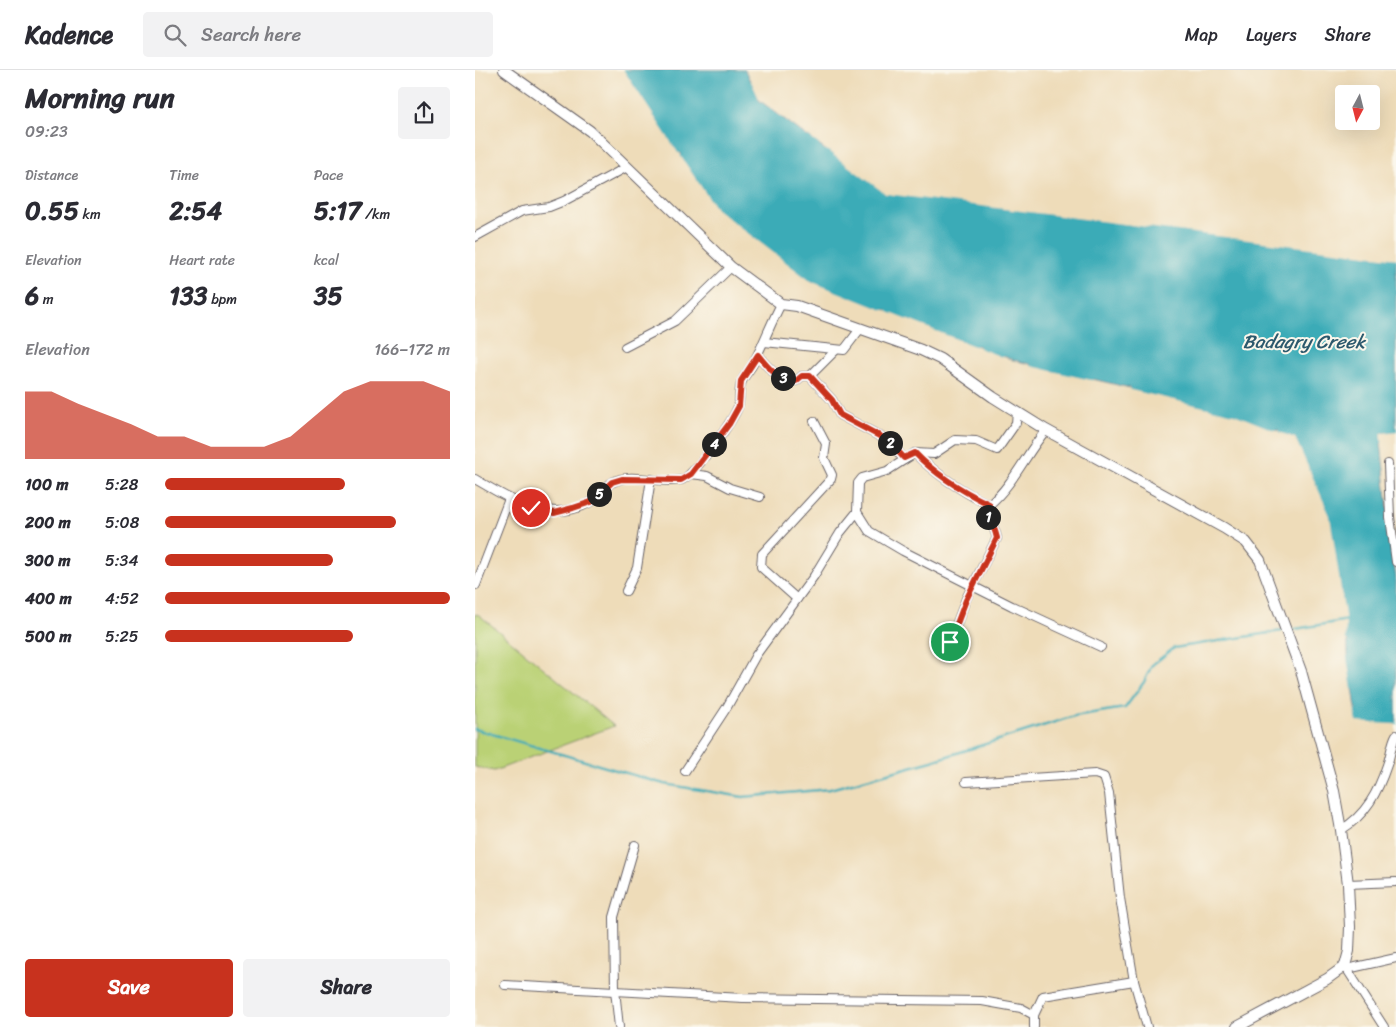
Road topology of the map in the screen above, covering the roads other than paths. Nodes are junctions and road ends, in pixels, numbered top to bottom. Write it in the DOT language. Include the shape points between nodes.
graph roads {
  1 [pos="504,70"];
  2 [pos="627,167"];
  3 [pos="475,236"];
  4 [pos="731,267"];
  5 [pos="781,304"];
  6 [pos="860,329"];
  7 [pos="763,342"];
  8 [pos="625,347"];
  9 [pos="836,350"];
  10 [pos="758,355"];
  11 [pos="810,376"];
  12 [pos="1017,412"];
  13 [pos="814,421"];
  14 [pos="1046,430"];
  15 [pos="915,453"];
  16 [pos="904,458"];
  17 [pos="1388,464"];
  18 [pos="691,474"];
  19 [pos="475,479"];
  20 [pos="651,479"];
  21 [pos="760,497"];
  22 [pos="509,499"];
  23 [pos="989,504"];
  24 [pos="857,512"];
  25 [pos="1396,562"];
  26 [pos="476,585"];
  27 [pos="974,585"];
  28 [pos="626,591"];
  29 [pos="797,600"];
  30 [pos="950,642"];
  31 [pos="1101,647"];
  32 [pos="1396,735"];
  33 [pos="685,771"];
  34 [pos="966,782"];
  35 [pos="1341,830"];
  36 [pos="635,845"];
  37 [pos="1396,882"];
  38 [pos="1348,884"];
  39 [pos="1396,958"];
  40 [pos="1346,968"];
  41 [pos="1134,981"];
  42 [pos="505,985"];
  43 [pos="615,990"];
  44 [pos="1034,1015"];
  45 [pos="619,1027"];
  46 [pos="1034,1027"];
  47 [pos="1147,1027"];
  48 [pos="1237,1027"];
  49 [pos="1384,1027"];
  1 -- 2 [label="street" via="590,131"];
  2 -- 3 [label="street" via="564,201 522,211"];
  2 -- 4 [label="street"];
  4 -- 5 [label="street"];
  4 -- 8 [label="street" via="675,321"];
  5 -- 6 [label="street" via="797,306"];
  5 -- 7 [label="street"];
  6 -- 9 [label="street" via="847,347"];
  6 -- 12 [label="street" via="940,359"];
  7 -- 9 [label="street" via="824,346"];
  7 -- 10 [label="street"];
  9 -- 11 [label="street"];
  10 -- 11 [label="street" via="773,373 789,380"];
  10 -- 18 [label="street" via="741,381 739,406"];
  11 -- 16 [label="street" via="832,400 840,415 889,441"];
  12 -- 14 [label="street"];
  12 -- 15 [label="street" via="1016,423 997,450 985,443 965,439 955,440 934,454"];
  13 -- 29 [label="street" via="826,444 824,458 831,479 762,554 760,561 761,567"];
  14 -- 23 [label="street" via="1029,450 1002,494"];
  14 -- 35 [label="street" via="1224,528 1246,542 1260,560 1306,690"];
  15 -- 16 [label="street"];
  15 -- 23 [label="street" via="957,487"];
  16 -- 24 [label="street" via="887,471 862,478 857,483"];
  17 -- 25 [label="street"];
  18 -- 20 [label="street" via="681,480"];
  18 -- 21 [label="street" via="707,476 730,488"];
  19 -- 22 [label="street"];
  20 -- 22 [label="street" via="612,482 591,502 554,513"];
  20 -- 28 [label="street" via="637,568"];
  22 -- 26 [label="street"];
  23 -- 27 [label="street" via="987,516 997,538"];
  24 -- 27 [label="street" via="869,532"];
  24 -- 29 [label="street"];
  27 -- 30 [label="street"];
  27 -- 31 [label="street"];
  29 -- 33 [label="street" via="756,655"];
  32 -- 35 [label="street" via="1387,765 1367,809"];
  34 -- 41 [label="street" via="1095,774 1104,777 1109,793 1120,898"];
  35 -- 38 [label="street"];
  36 -- 43 [label="street" via="614,917"];
  37 -- 38 [label="street"];
  38 -- 40 [label="street" via="1350,927"];
  39 -- 40 [label="street"];
  40 -- 48 [label="street"];
  40 -- 49 [label="street"];
  41 -- 44 [label="street" via="1043,996"];
  41 -- 47 [label="street"];
  42 -- 43 [label="street"];
  43 -- 44 [label="street" via="743,998 982,1001 1021,1008"];
  43 -- 45 [label="street"];
  44 -- 46 [label="street"];
}
